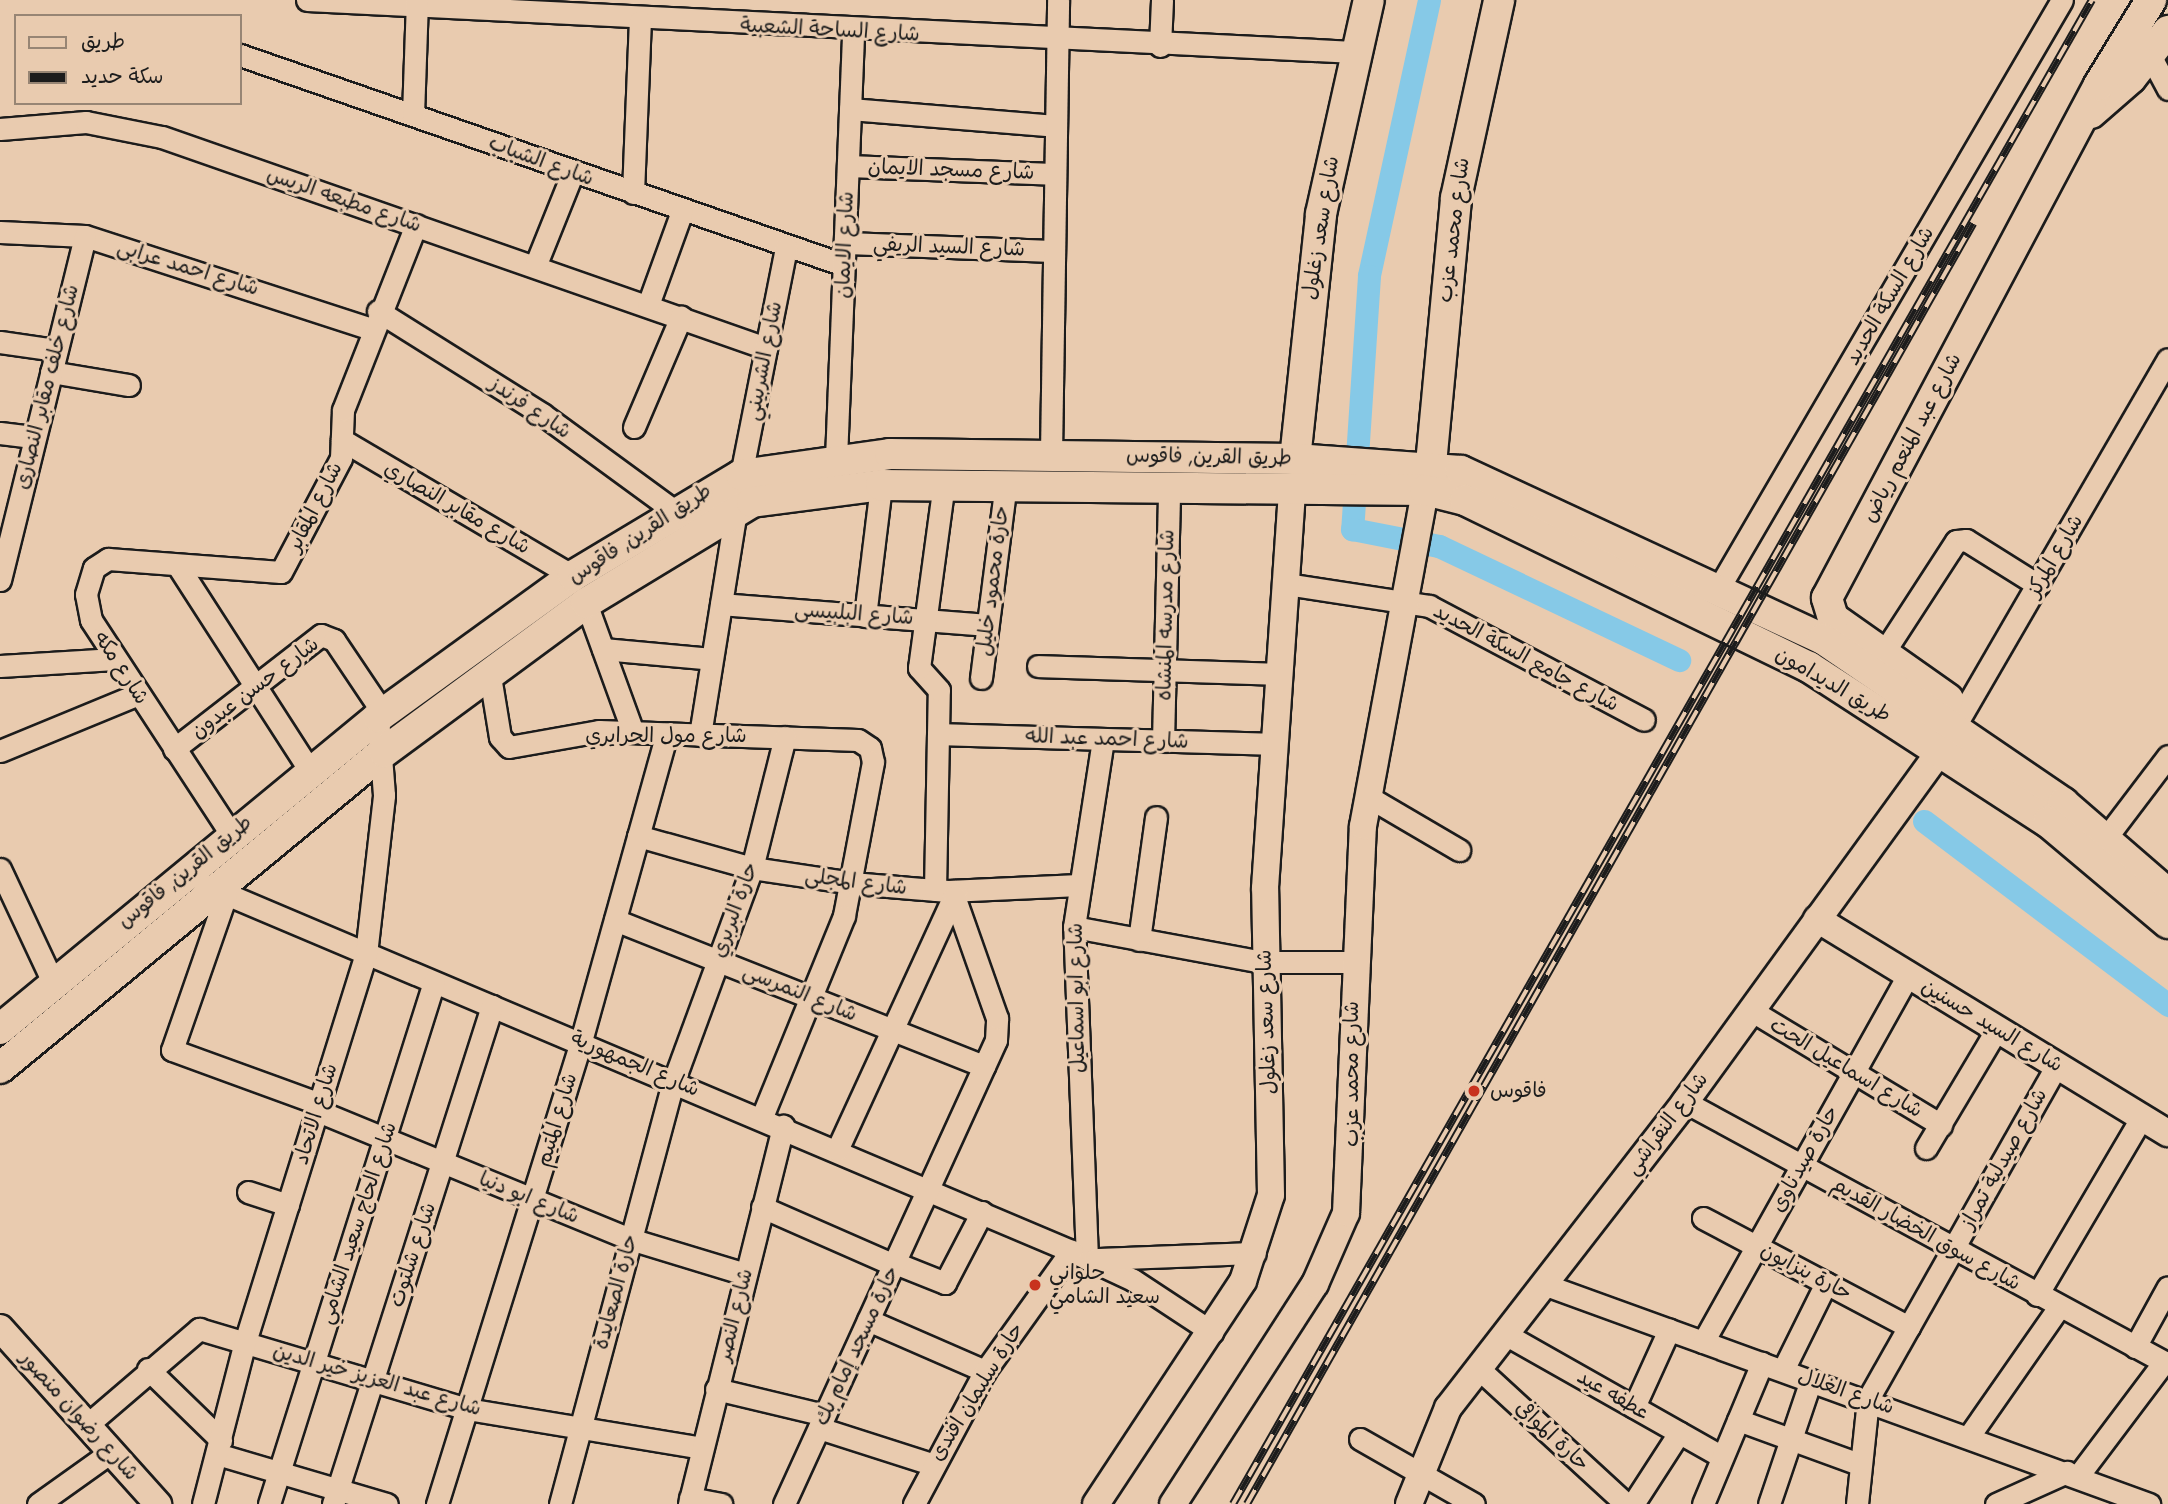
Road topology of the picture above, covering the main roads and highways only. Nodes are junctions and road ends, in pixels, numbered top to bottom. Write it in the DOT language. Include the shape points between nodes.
graph roads {
  1 [pos="1370,0"];
  2 [pos="1499,0"];
  3 [pos="2151,0"];
  4 [pos="2161,42"];
  5 [pos="2085,118"];
  6 [pos="1309,459"];
  7 [pos="1416,484"];
  8 [pos="1589,544"];
  9 [pos="580,589"];
  10 [pos="1954,729"];
  11 [pos="2056,813"];
  12 [pos="2168,894"];
  13 [pos="2168,923"];
  14 [pos="0,1029"];
  15 [pos="0,1068"];
  1 -- 6 [label="main road, شارع سعد زغلول" via="1354,52 1321,214"];
  2 -- 7 [label="main road, شارع محمد عزب" via="1456,198"];
  3 -- 5 [label="main road, شارع عبد المنعم رياض"];
  4 -- 5 [label="main road, شارع عبد المنعم رياض"];
  5 -- 10 [label="main road, شارع عبد المنعم رياض" via="1829,590 1833,618 1884,652"];
  6 -- 7 [label="main road, طريق القرين, فاقوس"];
  6 -- 9 [label="main road, طريق القرين, فاقوس" via="944,452 836,459 741,475 676,512"];
  7 -- 8 [label="main road, طريق الديدامون" via="1495,484"];
  7 -- 9 [label="main road, طريق القرين, فاقوس" via="1292,492 944,482 768,498 736,509"];
  8 -- 10 [label="main road, طريق الديدامون" via="1803,663"];
  8 -- 10 [label="main road, طريق الديدامون" via="1808,630"];
  9 -- 14 [label="main road, طريق القرين, فاقوس" via="381,715 181,873"];
  9 -- 15 [label="main road, طريق القرين, فاقوس" via="490,676 384,752 220,892"];
  10 -- 11 [label="main road, طريق الديدامون"];
  11 -- 12 [label="main road, طريق الديدامون" via="2105,839"];
  11 -- 13 [label="main road, طريق الديدامون"];
}
